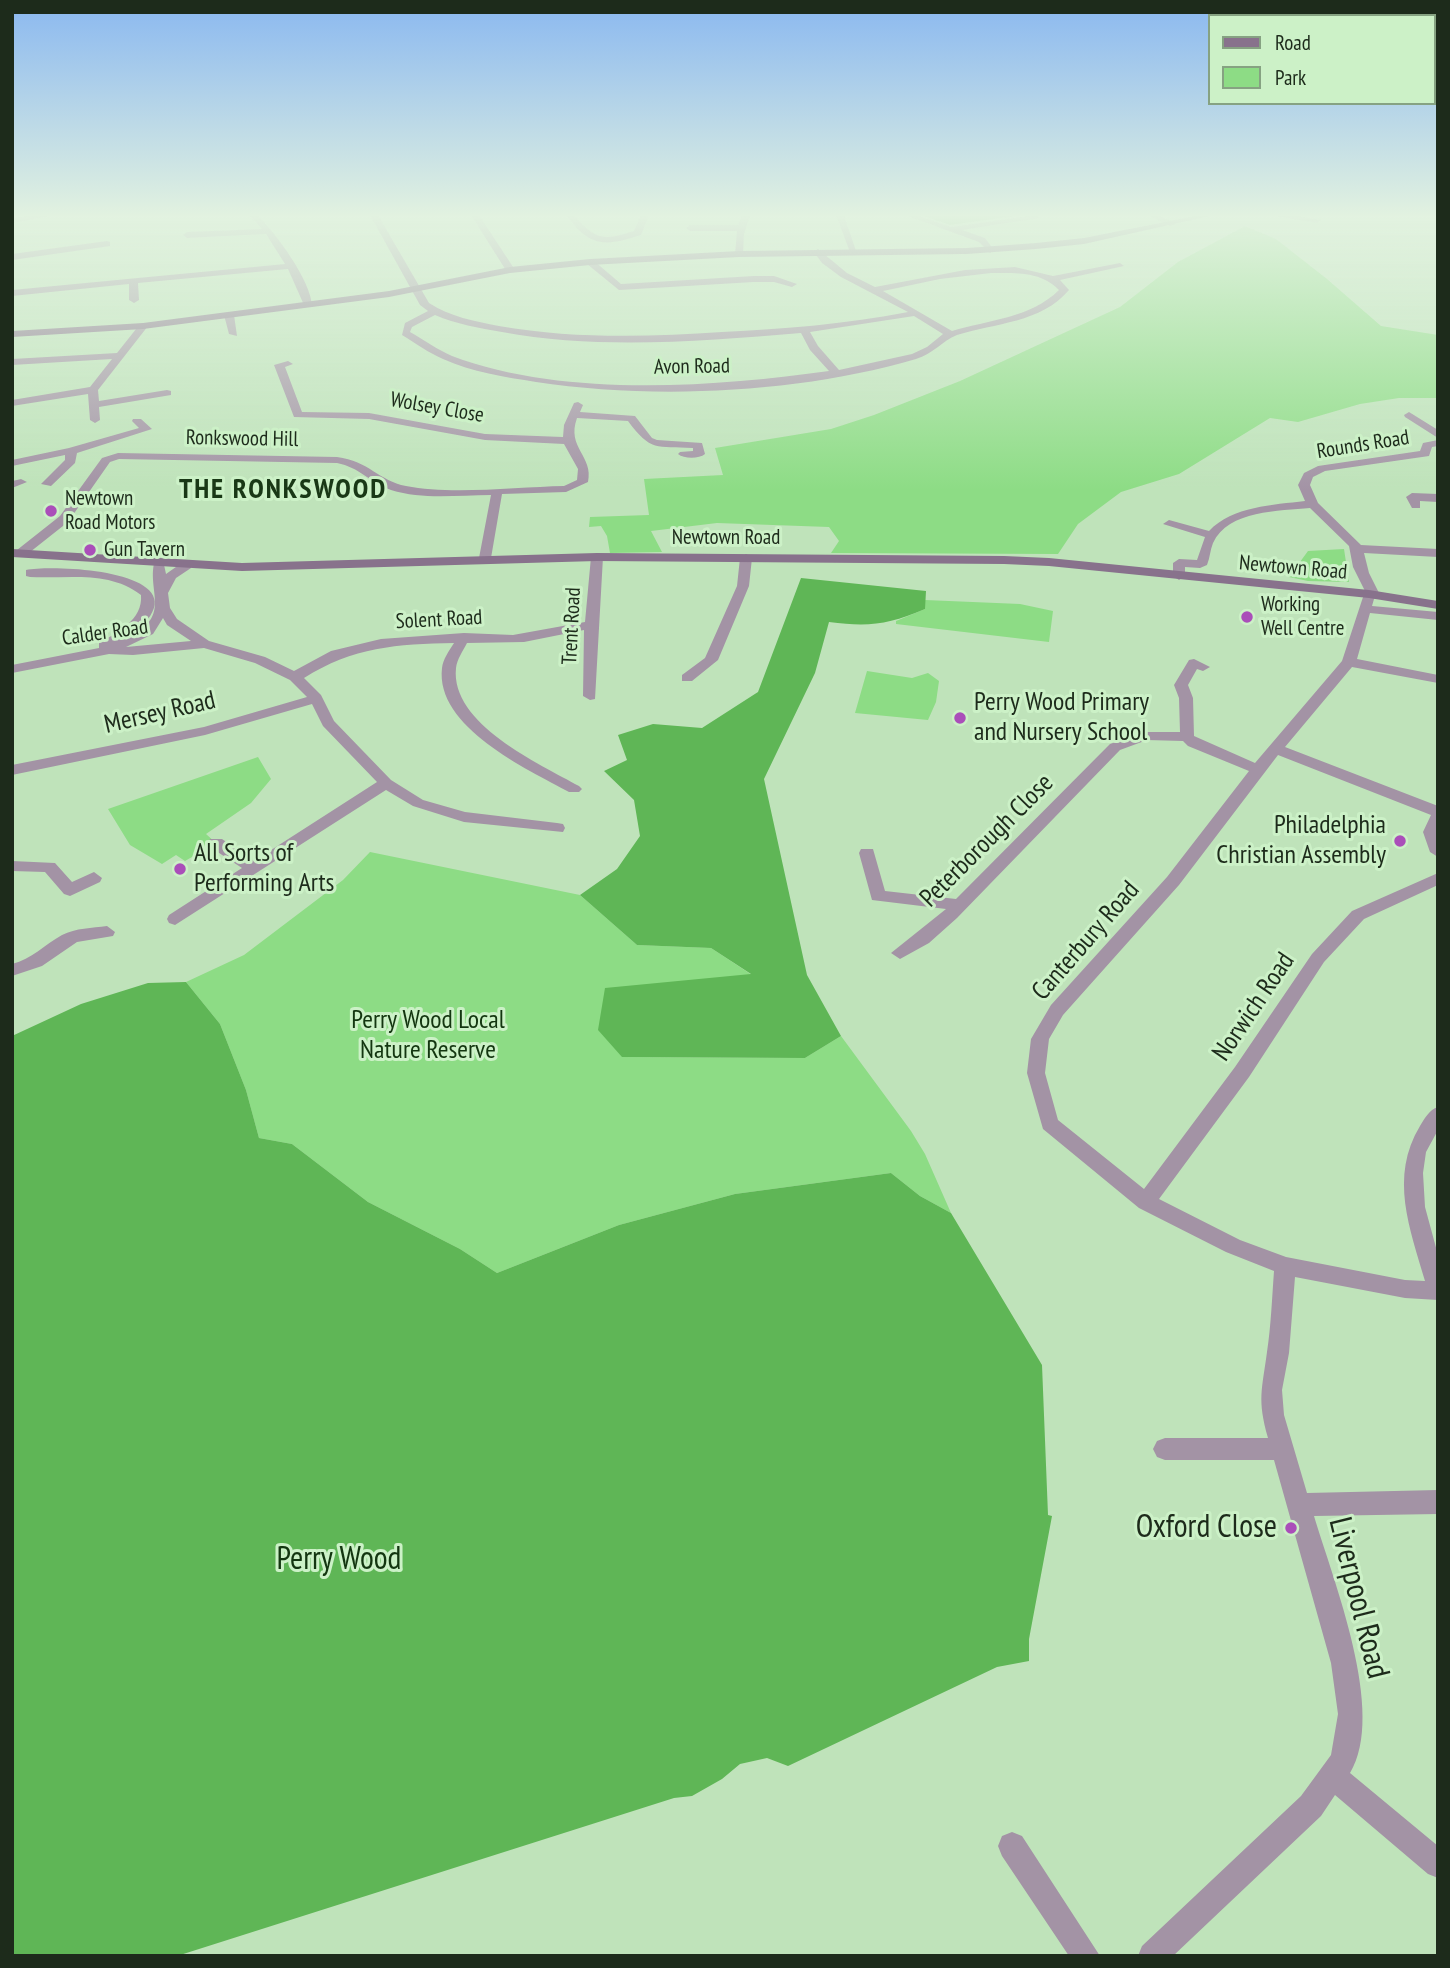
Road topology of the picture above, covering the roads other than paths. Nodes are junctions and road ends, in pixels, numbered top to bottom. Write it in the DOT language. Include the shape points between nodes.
graph roads {
  1 [pos="296,307"];
  2 [pos="426,307"];
  3 [pos="905,307"];
  4 [pos="1041,307"];
  5 [pos="433,312"];
  6 [pos="916,313"];
  7 [pos="229,316"];
  8 [pos="143,326"];
  9 [pos="804,329"];
  10 [pos="12,334"];
  11 [pos="234,334"];
  12 [pos="950,334"];
  13 [pos="120,356"];
  14 [pos="12,362"];
  15 [pos="279,365"];
  16 [pos="837,373"];
  17 [pos="93,390"];
  18 [pos="167,393"];
  19 [pos="12,404"];
  20 [pos="94,405"];
  21 [pos="1409,415"];
  22 [pos="95,420"];
  23 [pos="137,421"];
  24 [pos="1438,435"];
  25 [pos="568,441"];
  26 [pos="1438,443"];
  27 [pos="97,444"];
  28 [pos="71,451"];
  29 [pos="684,454"];
  30 [pos="1425,454"];
  31 [pos="114,457"];
  32 [pos="12,463"];
  33 [pos="1435,463"];
  34 [pos="47,484"];
  35 [pos="497,491"];
  36 [pos="1412,496"];
  37 [pos="1438,498"];
  38 [pos="1312,504"];
  39 [pos="1169,524"];
  40 [pos="1212,535"];
  41 [pos="1357,549"];
  42 [pos="17,553"];
  43 [pos="1438,553"];
  44 [pos="597,557"];
  45 [pos="485,558"];
  46 [pos="746,558"];
  47 [pos="125,560"];
  48 [pos="159,563"];
  49 [pos="187,565"];
  50 [pos="30,573"];
  51 [pos="12,574"];
  52 [pos="1179,576"];
  53 [pos="162,592"];
  54 [pos="1370,599"];
  55 [pos="1438,605"];
  56 [pos="163,608"];
  57 [pos="1438,616"];
  58 [pos="591,625"];
  59 [pos="464,637"];
  60 [pos="204,644"];
  61 [pos="109,650"];
  62 [pos="1349,662"];
  63 [pos="1203,667"];
  64 [pos="12,668"];
  65 [pos="295,677"];
  66 [pos="687,678"];
  67 [pos="1438,679"];
  68 [pos="590,696"];
  69 [pos="316,698"];
  70 [pos="1187,737"];
  71 [pos="1277,749"];
  72 [pos="1258,769"];
  73 [pos="12,770"];
  74 [pos="386,783"];
  75 [pos="574,789"];
  76 [pos="1438,814"];
  77 [pos="557,828"];
  78 [pos="216,843"];
  79 [pos="1438,852"];
  80 [pos="867,853"];
  81 [pos="12,866"];
  82 [pos="254,868"];
  83 [pos="94,878"];
  84 [pos="1438,878"];
  85 [pos="959,905"];
  86 [pos="175,919"];
  87 [pos="107,932"];
  88 [pos="900,953"];
  89 [pos="12,970"];
  90 [pos="1438,1114"];
  91 [pos="1146,1202"];
  92 [pos="1285,1266"];
  93 [pos="1438,1291"];
  94 [pos="1165,1449"];
  95 [pos="1283,1449"];
  96 [pos="1438,1502"];
  97 [pos="1300,1505"];
  98 [pos="1332,1776"];
  99 [pos="1012,1846"];
  100 [pos="1438,1864"];
  101 [pos="1086,1956"];
  102 [pos="1152,1956"];
  1 -- 7 [label="main road"];
  2 -- 5 [label="street"];
  3 -- 6 [label="street"];
  4 -- 12 [label="street, Avon Road"];
  5 -- 9 [label="street" via="544,336 635,339"];
  5 -- 16 [label="street, Avon Road" via="408,325 405,333 450,360 490,372 649,388 734,387"];
  6 -- 9 [label="street"];
  6 -- 12 [label="street"];
  7 -- 8 [label="main road"];
  7 -- 11 [label="street"];
  8 -- 10 [label="main road"];
  8 -- 13 [label="street"];
  9 -- 16 [label="street" via="812,346"];
  12 -- 16 [label="street, Avon Road" via="930,350"];
  13 -- 14 [label="street"];
  13 -- 17 [label="street"];
  15 -- 25 [label="street, Wolsey Close" via="292,416 369,416 485,437"];
  17 -- 19 [label="street"];
  17 -- 20 [label="street"];
  18 -- 20 [label="street"];
  20 -- 22 [label="street"];
  21 -- 24 [label="street"];
  23 -- 27 [label="street" via="147,429"];
  25 -- 29 [label="street" via="576,410 631,418 648,440 698,444 704,454"];
  25 -- 35 [label="street, Ronkswood Hill" via="582,463 582,482 566,489"];
  26 -- 30 [label="street, Rounds Road" via="1427,445"];
  27 -- 28 [label="street"];
  27 -- 31 [label="street"];
  28 -- 32 [label="street"];
  28 -- 34 [label="street" via="72,461"];
  30 -- 33 [label="street"];
  30 -- 38 [label="street, Rounds Road" via="1313,471 1304,487"];
  31 -- 35 [label="street, Ronkswood Hill" via="337,460 358,463 383,482 409,490"];
  31 -- 42 [label="street" via="106,460 64,519"];
  35 -- 45 [label="street"];
  36 -- 37 [label="street"];
  38 -- 40 [label="street" via="1245,513"];
  38 -- 41 [label="street"];
  39 -- 40 [label="street"];
  40 -- 52 [label="street" via="1203,562 1179,563"];
  41 -- 43 [label="street"];
  41 -- 54 [label="street"];
  42 -- 47 [label="main road, Newtown Road"];
  44 -- 45 [label="main road, Newtown Road"];
  44 -- 46 [label="main road, Newtown Road"];
  44 -- 58 [label="street, Trent Road"];
  45 -- 49 [label="main road, Newtown Road"];
  46 -- 52 [label="main road, Newtown Road" via="1004,560"];
  46 -- 66 [label="street" via="743,586 711,660"];
  47 -- 48 [label="main road, Newtown Road"];
  47 -- 50 [label="street"];
  48 -- 49 [label="main road, Newtown Road"];
  48 -- 53 [label="street"];
  49 -- 53 [label="street" via="171,576"];
  50 -- 51 [label="street"];
  50 -- 61 [label="street" via="117,576 137,583 149,601 147,609 130,631 104,646"];
  52 -- 54 [label="main road, Newtown Road"];
  53 -- 56 [label="street"];
  54 -- 55 [label="main road, Newtown Road"];
  54 -- 57 [label="street"];
  54 -- 62 [label="street, Canterbury Road"];
  56 -- 60 [label="street" via="172,622"];
  56 -- 61 [label="street" via="148,631"];
  58 -- 59 [label="street, Solent Road" via="513,638"];
  58 -- 68 [label="street, Trent Road"];
  59 -- 65 [label="street, Solent Road" via="359,648 323,659"];
  59 -- 75 [label="street" via="448,670 457,703 488,738"];
  60 -- 61 [label="street, Calder Road"];
  60 -- 65 [label="street" via="260,660"];
  61 -- 64 [label="street, Calder Road"];
  62 -- 67 [label="street"];
  62 -- 71 [label="street, Canterbury Road"];
  63 -- 70 [label="street" via="1194,663 1181,685"];
  65 -- 69 [label="street"];
  69 -- 73 [label="street, Mersey Road" via="187,733"];
  69 -- 74 [label="street" via="328,723"];
  70 -- 72 [label="street, Peterborough Close" via="1193,744"];
  70 -- 85 [label="street, Peterborough Close" via="1145,736 1115,747"];
  71 -- 72 [label="street, Canterbury Road"];
  71 -- 76 [label="street"];
  72 -- 91 [label="street, Canterbury Road" via="1173,881 1058,1010 1040,1038 1036,1073 1050,1124"];
  74 -- 77 [label="street" via="418,803 464,817"];
  74 -- 82 [label="street"];
  76 -- 79 [label="street" via="1431,832"];
  78 -- 82 [label="street"];
  80 -- 85 [label="street" via="878,896"];
  81 -- 83 [label="street" via="49,867 70,890"];
  82 -- 86 [label="street"];
  84 -- 91 [label="street, Norwich Road" via="1358,915 1318,958 1242,1072"];
  85 -- 88 [label="street, Peterborough Close" via="923,939"];
  87 -- 89 [label="street" via="68,940 49,956"];
  90 -- 93 [label="street" via="1415,1155 1412,1178 1415,1207"];
  91 -- 92 [label="street, Canterbury Road" via="1233,1246"];
  92 -- 93 [label="street, Canterbury Road"];
  92 -- 95 [label="street, Liverpool Road" via="1271,1390"];
  94 -- 95 [label="street"];
  95 -- 97 [label="street, Liverpool Road"];
  96 -- 97 [label="street"];
  97 -- 98 [label="street, Liverpool Road" via="1344,1663 1351,1713 1343,1760"];
  98 -- 100 [label="street"];
  98 -- 102 [label="street, Liverpool Road" via="1311,1806"];
  99 -- 101 [label="street"];
}
